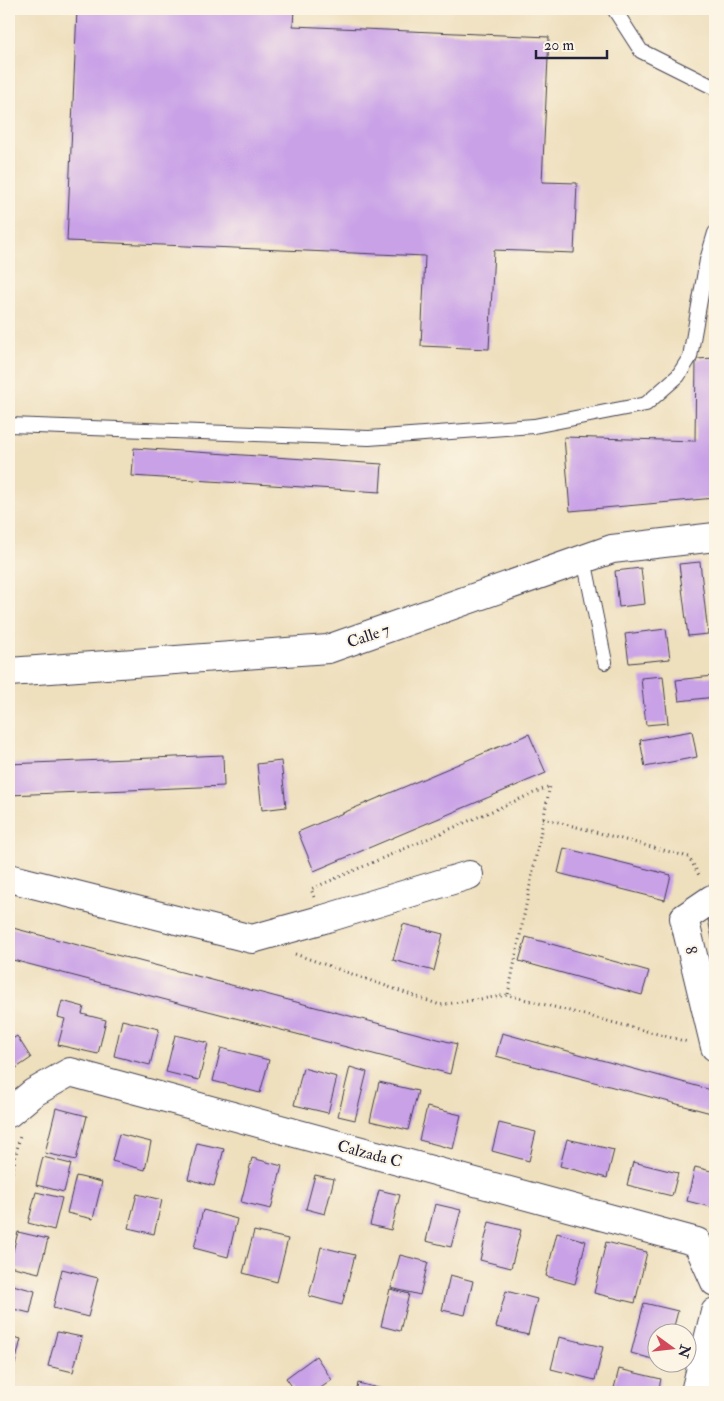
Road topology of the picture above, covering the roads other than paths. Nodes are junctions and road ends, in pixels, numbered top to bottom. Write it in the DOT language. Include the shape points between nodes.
graph roads {
  1 [pos="614,9"];
  2 [pos="715,88"];
  3 [pos="715,233"];
  4 [pos="9,425"];
  5 [pos="715,537"];
  6 [pos="584,559"];
  7 [pos="605,662"];
  8 [pos="9,672"];
  9 [pos="469,875"];
  10 [pos="9,878"];
  11 [pos="714,899"];
  12 [pos="706,1046"];
  13 [pos="12,1117"];
  14 [pos="715,1282"];
  15 [pos="715,1312"];
  16 [pos="697,1392"];
  1 -- 2 [label="lane" via="641,51"];
  3 -- 4 [label="lane" via="707,260 690,357 678,376 646,404 534,426 369,438"];
  5 -- 6 [label="street, Calle 7" via="612,549"];
  6 -- 7 [label="lane"];
  6 -- 8 [label="street, Calle 7" via="328,649"];
  9 -- 10 [label="street" via="252,939"];
  11 -- 12 [label="street, 8" via="684,918"];
  13 -- 14 [label="street, Calzada C" via="33,1093 70,1072 697,1242"];
  15 -- 16 [label="street"];
}
